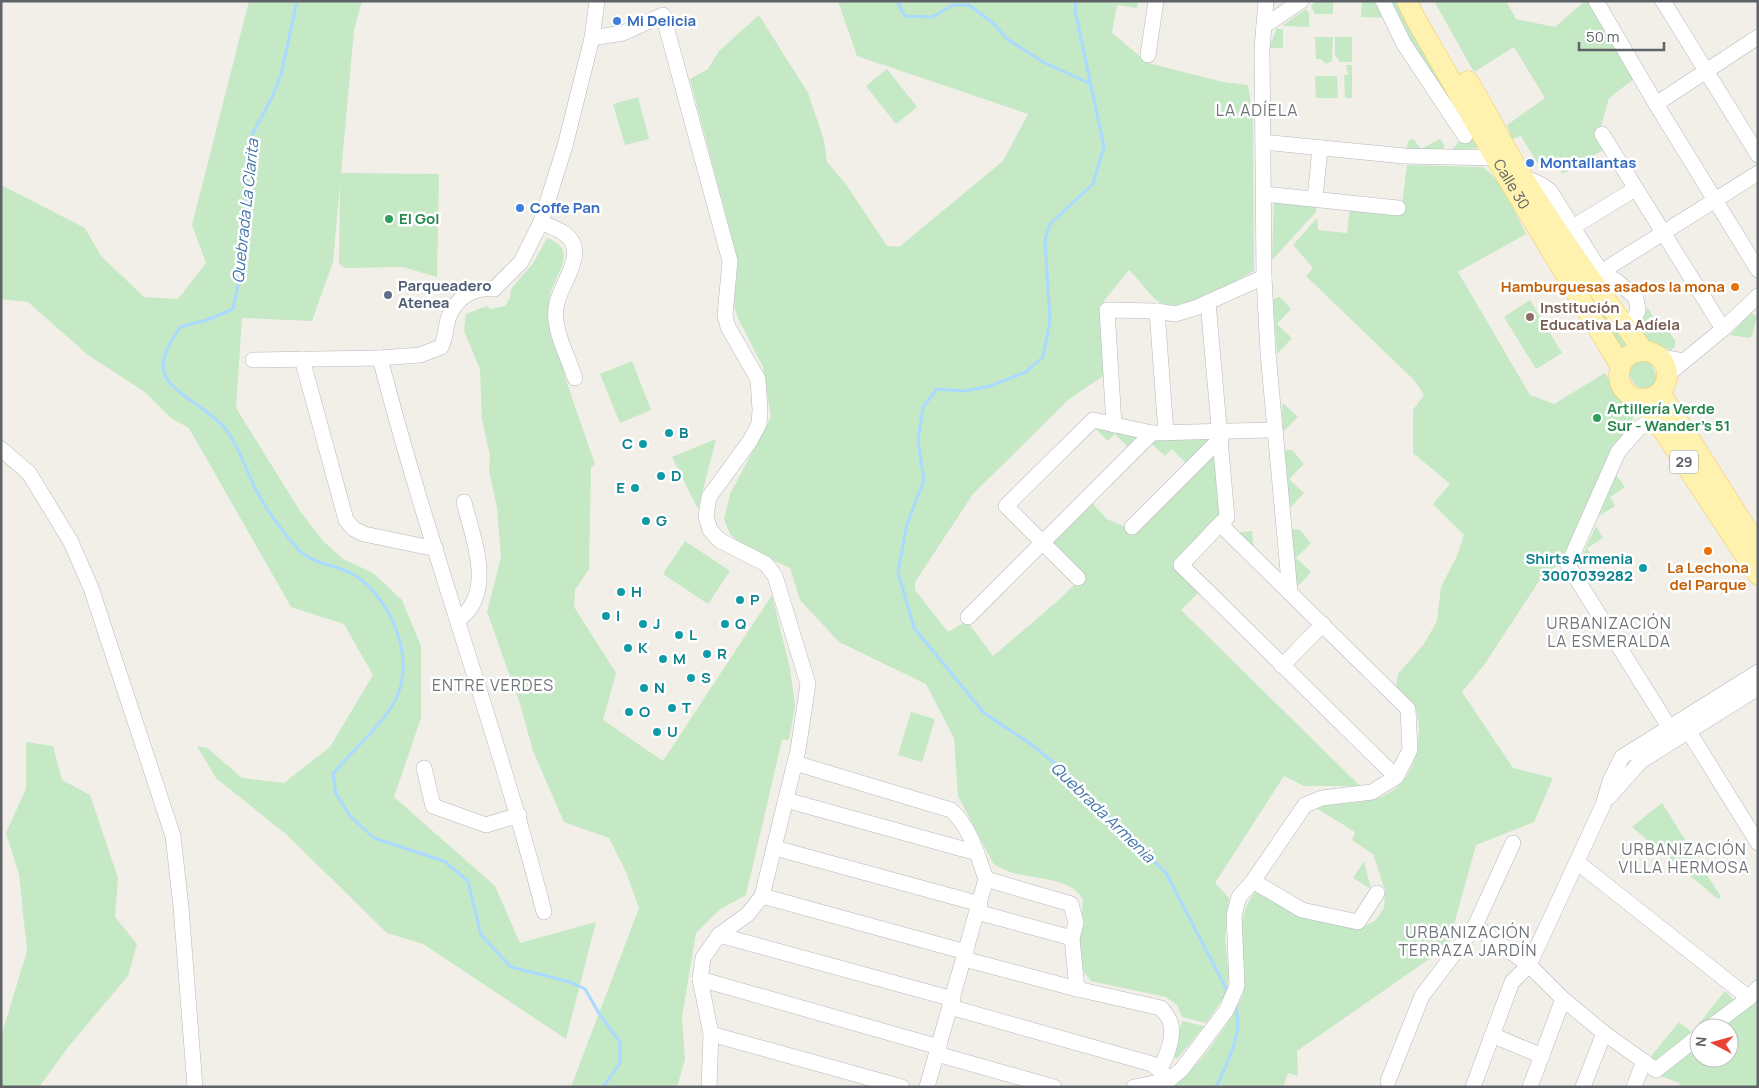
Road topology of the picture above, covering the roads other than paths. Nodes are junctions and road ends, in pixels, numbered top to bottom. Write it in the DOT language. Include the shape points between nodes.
graph roads {
  1 [pos="597,1"];
  2 [pos="1156,1"];
  3 [pos="1266,1"];
  4 [pos="1301,1"];
  5 [pos="1383,1"];
  6 [pos="1408,1"];
  7 [pos="1422,1"];
  8 [pos="1596,1"];
  9 [pos="1663,1"];
  10 [pos="1264,26"];
  11 [pos="1758,37"];
  12 [pos="592,38"];
  13 [pos="1148,55"];
  14 [pos="1707,72"];
  15 [pos="1656,104"];
  16 [pos="1602,134"];
  17 [pos="1465,136"];
  18 [pos="1263,142"];
  19 [pos="1320,148"];
  20 [pos="1758,155"];
  21 [pos="1496,158"];
  22 [pos="1758,173"];
  23 [pos="1522,176"];
  24 [pos="1635,189"];
  25 [pos="1264,194"];
  26 [pos="1315,199"];
  27 [pos="1716,201"];
  28 [pos="1398,208"];
  29 [pos="541,222"];
  30 [pos="1573,227"];
  31 [pos="1662,234"];
  32 [pos="1758,270"];
  33 [pos="1601,272"];
  34 [pos="1264,277"];
  35 [pos="1758,296"];
  36 [pos="1208,302"];
  37 [pos="1157,311"];
  38 [pos="1723,329"];
  39 [pos="380,358"];
  40 [pos="302,359"];
  41 [pos="253,360"];
  42 [pos="1620,365"];
  43 [pos="1651,368"];
  44 [pos="574,378"];
  45 [pos="1654,418"];
  46 [pos="1114,426"];
  47 [pos="1275,430"];
  48 [pos="1159,433"];
  49 [pos="1220,435"];
  50 [pos="1,449"];
  51 [pos="464,502"];
  52 [pos="1220,524"];
  53 [pos="1132,527"];
  54 [pos="1043,543"];
  55 [pos="1758,547"];
  56 [pos="436,549"];
  57 [pos="1758,575"];
  58 [pos="1078,578"];
  59 [pos="1290,593"];
  60 [pos="968,616"];
  61 [pos="458,620"];
  62 [pos="1323,624"];
  63 [pos="1282,666"];
  64 [pos="1758,672"];
  65 [pos="1758,688"];
  66 [pos="1669,727"];
  67 [pos="1688,732"];
  68 [pos="795,763"];
  69 [pos="424,768"];
  70 [pos="1396,777"];
  71 [pos="786,800"];
  72 [pos="1603,805"];
  73 [pos="519,815"];
  74 [pos="1513,843"];
  75 [pos="1758,843"];
  76 [pos="775,848"];
  77 [pos="977,853"];
  78 [pos="1577,862"];
  79 [pos="986,879"];
  80 [pos="1253,881"];
  81 [pos="1377,893"];
  82 [pos="762,896"];
  83 [pos="978,908"];
  84 [pos="544,912"];
  85 [pos="1475,926"];
  86 [pos="719,935"];
  87 [pos="1072,938"];
  88 [pos="965,956"];
  89 [pos="1529,965"];
  90 [pos="700,980"];
  91 [pos="1077,989"];
  92 [pos="1754,993"];
  93 [pos="1563,999"];
  94 [pos="951,1003"];
  95 [pos="1722,1018"];
  96 [pos="1604,1033"];
  97 [pos="711,1034"];
  98 [pos="1492,1035"];
  99 [pos="1689,1044"];
  100 [pos="938,1050"];
  101 [pos="1542,1056"];
  102 [pos="1644,1061"];
  103 [pos="1164,1075"];
  104 [pos="1388,1080"];
  105 [pos="710,1086"];
  106 [pos="195,1087"];
  107 [pos="902,1087"];
  108 [pos="927,1087"];
  109 [pos="1054,1087"];
  110 [pos="1134,1087"];
  111 [pos="1473,1087"];
  112 [pos="1530,1087"];
  113 [pos="1583,1087"];
  114 [pos="1634,1087"];
  1 -- 12 [label="street"];
  2 -- 13 [label="street"];
  3 -- 10 [label="street"];
  4 -- 10 [label="street"];
  5 -- 17 [label="street" via="1404,44"];
  6 -- 21 [label="main road, Calle 30"];
  7 -- 23 [label="main road, Calle 30"];
  8 -- 15 [label="street"];
  9 -- 14 [label="street"];
  10 -- 18 [label="street"];
  11 -- 14 [label="street"];
  12 -- 29 [label="street" via="558,174"];
  12 -- 68 [label="street" via="624,33 663,15 730,262 725,314 728,326 758,379 759,424 709,497 706,516 710,530 719,540 766,564 776,576 808,684"];
  14 -- 15 [label="street"];
  14 -- 20 [label="street"];
  15 -- 27 [label="street"];
  16 -- 24 [label="street"];
  18 -- 19 [label="street"];
  18 -- 25 [label="street"];
  19 -- 21 [label="street" via="1404,156"];
  19 -- 26 [label="street"];
  21 -- 42 [label="main road, Calle 30"];
  22 -- 27 [label="street"];
  23 -- 30 [label="street" via="1550,191"];
  23 -- 43 [label="main road, Calle 30"];
  24 -- 30 [label="street"];
  24 -- 31 [label="street"];
  25 -- 26 [label="street"];
  25 -- 34 [label="street"];
  26 -- 28 [label="street"];
  27 -- 31 [label="street"];
  27 -- 32 [label="street"];
  29 -- 39 [label="street" via="521,262 494,289 475,289 465,297 449,317 441,347 420,355"];
  29 -- 44 [label="street" via="563,232 576,254 556,309 559,331"];
  30 -- 33 [label="street"];
  31 -- 33 [label="street"];
  31 -- 38 [label="street"];
  33 -- 43 [label="street" via="1636,298 1638,311 1632,322"];
  34 -- 36 [label="street"];
  34 -- 47 [label="street"];
  35 -- 38 [label="street"];
  36 -- 37 [label="street" via="1174,314"];
  36 -- 49 [label="street"];
  37 -- 46 [label="street" via="1107,310"];
  37 -- 48 [label="street"];
  38 -- 43 [label="street" via="1684,361"];
  39 -- 40 [label="street"];
  39 -- 56 [label="street"];
  40 -- 41 [label="street"];
  40 -- 56 [label="street" via="346,520 364,534"];
  42 -- 43 [label="main road" via="1633,352"];
  42 -- 43 [label="main road" via="1620,384 1633,398"];
  43 -- 45 [label="main road, 29"];
  43 -- 55 [label="main road, 29"];
  45 -- 57 [label="main road, 29"];
  45 -- 66 [label="street" via="1638,429 1618,452 1568,564"];
  46 -- 48 [label="street"];
  46 -- 54 [label="street" via="1093,420 1006,506"];
  47 -- 49 [label="street"];
  47 -- 59 [label="street"];
  48 -- 49 [label="street"];
  48 -- 54 [label="street"];
  49 -- 52 [label="street" via="1227,518"];
  49 -- 53 [label="street"];
  50 -- 106 [label="street" via="29,473 78,557 173,836"];
  51 -- 61 [label="street" via="479,562 479,588 470,612"];
  52 -- 59 [label="street"];
  52 -- 63 [label="street" via="1180,565"];
  54 -- 58 [label="street"];
  54 -- 60 [label="street"];
  56 -- 61 [label="street"];
  59 -- 62 [label="street"];
  61 -- 73 [label="street"];
  62 -- 63 [label="street"];
  62 -- 70 [label="street" via="1408,709 1410,750"];
  63 -- 70 [label="street"];
  64 -- 66 [label="street"];
  65 -- 67 [label="street"];
  66 -- 72 [label="street" via="1622,757"];
  67 -- 72 [label="street" via="1641,761"];
  67 -- 75 [label="street"];
  68 -- 71 [label="street"];
  68 -- 77 [label="street" via="951,810 959,817"];
  69 -- 73 [label="street" via="433,806 486,825"];
  70 -- 80 [label="street" via="1372,792 1322,798 1305,805"];
  71 -- 76 [label="street"];
  71 -- 77 [label="street"];
  72 -- 78 [label="street"];
  73 -- 84 [label="street"];
  74 -- 85 [label="street"];
  76 -- 82 [label="street"];
  76 -- 83 [label="street"];
  77 -- 79 [label="street"];
  78 -- 89 [label="street"];
  78 -- 92 [label="street"];
  79 -- 83 [label="street"];
  79 -- 87 [label="street" via="1071,904 1076,923"];
  80 -- 81 [label="street" via="1302,910 1358,922"];
  80 -- 103 [label="street" via="1239,897 1234,915 1237,986 1226,1011 1182,1069"];
  82 -- 86 [label="street" via="748,914"];
  82 -- 88 [label="street"];
  83 -- 87 [label="street"];
  83 -- 88 [label="street"];
  85 -- 89 [label="street"];
  85 -- 104 [label="street" via="1422,996"];
  86 -- 90 [label="street" via="703,958"];
  86 -- 94 [label="street"];
  87 -- 91 [label="street"];
  88 -- 91 [label="street"];
  88 -- 94 [label="street"];
  89 -- 93 [label="street"];
  89 -- 98 [label="street" via="1512,982"];
  90 -- 97 [label="street"];
  90 -- 100 [label="street"];
  91 -- 103 [label="street" via="1161,1008 1172,1026"];
  92 -- 95 [label="street"];
  93 -- 96 [label="street"];
  93 -- 101 [label="street"];
  94 -- 100 [label="street"];
  94 -- 103 [label="street" via="1152,1064"];
  96 -- 102 [label="street"];
  96 -- 113 [label="street"];
  97 -- 105 [label="street"];
  97 -- 107 [label="street"];
  98 -- 101 [label="street"];
  98 -- 111 [label="street"];
  99 -- 102 [label="street" via="1656,1070"];
  100 -- 108 [label="street"];
  100 -- 109 [label="street"];
  101 -- 112 [label="street"];
  102 -- 114 [label="street"];
  103 -- 110 [label="street"];
}
